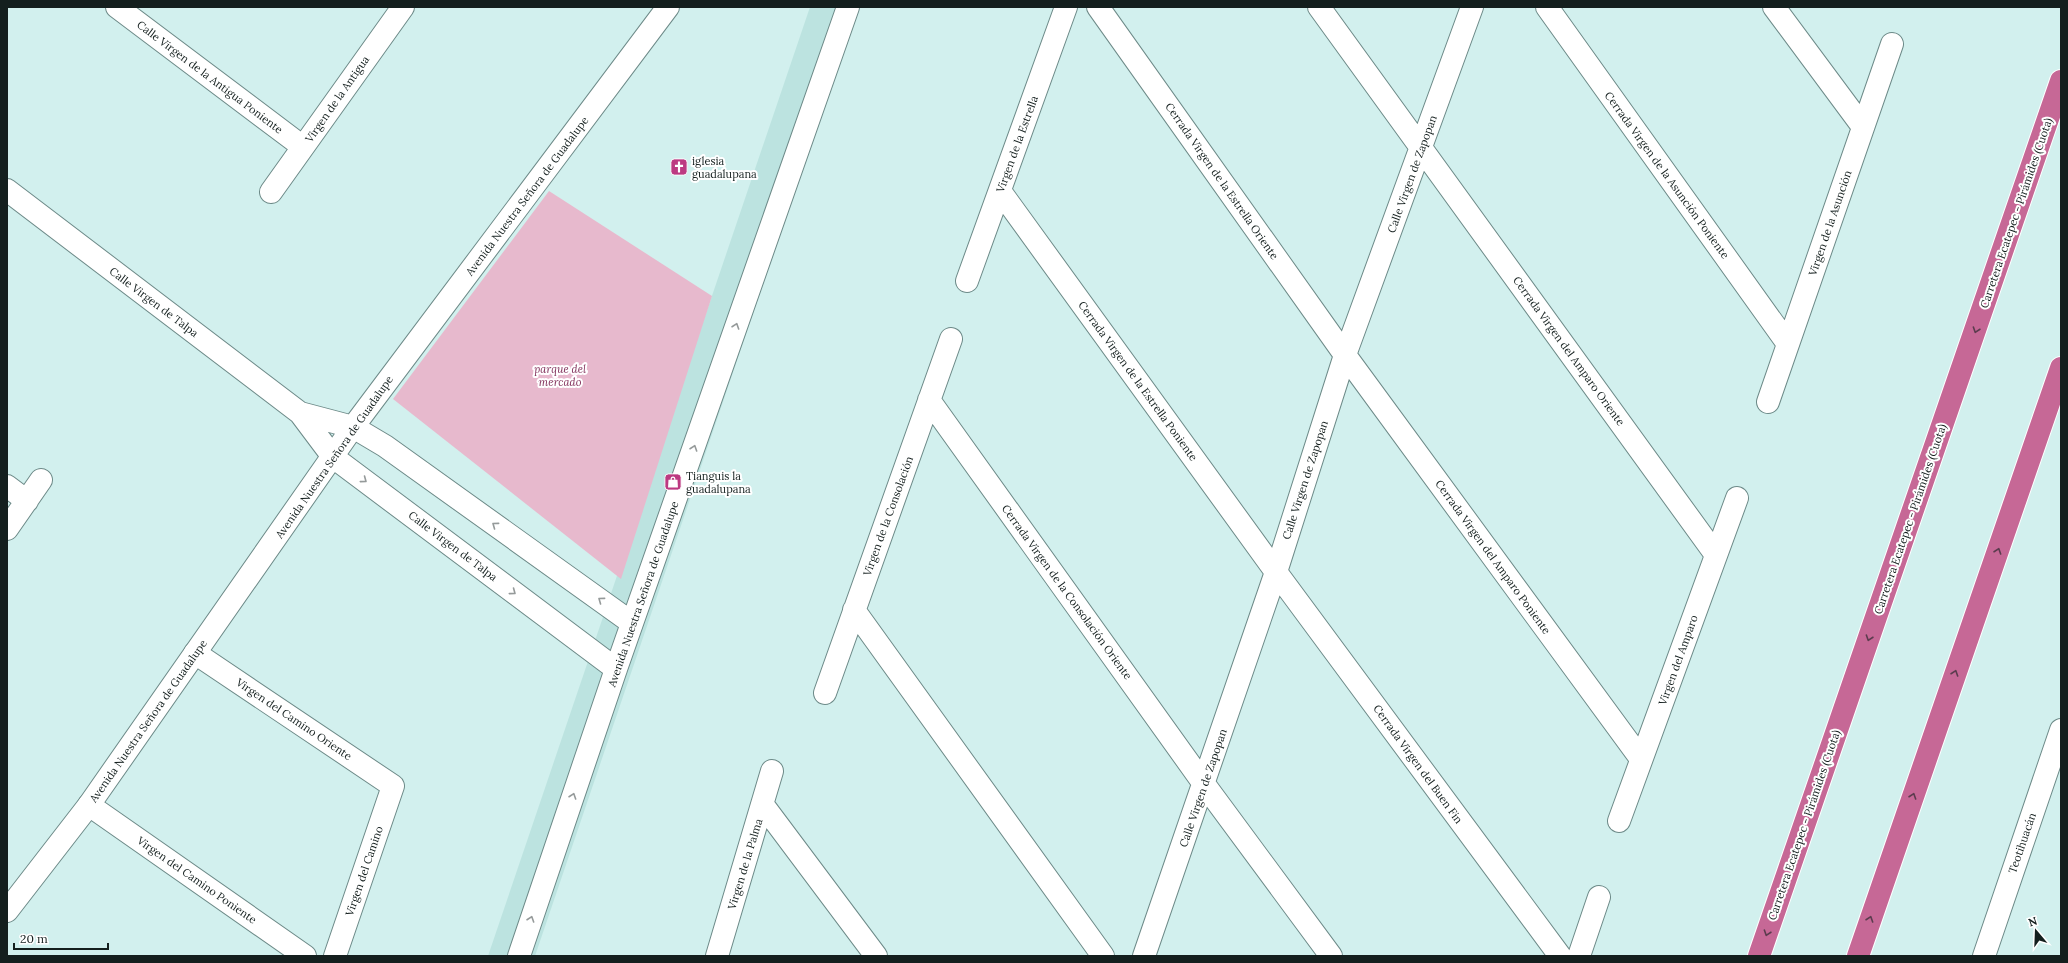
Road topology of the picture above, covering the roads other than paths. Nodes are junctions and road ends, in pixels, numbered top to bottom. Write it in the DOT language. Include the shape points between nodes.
graph roads {
  1 [pos="117,7"];
  2 [pos="403,7"];
  3 [pos="668,7"];
  4 [pos="848,7"];
  5 [pos="1066,7"];
  6 [pos="1098,7"];
  7 [pos="1319,7"];
  8 [pos="1472,7"];
  9 [pos="1547,7"];
  10 [pos="1774,7"];
  11 [pos="1892,44"];
  12 [pos="2061,81"];
  13 [pos="1863,127"];
  14 [pos="303,147"];
  15 [pos="1422,148"];
  16 [pos="7,190"];
  17 [pos="1000,191"];
  18 [pos="272,192"];
  19 [pos="967,281"];
  20 [pos="951,339"];
  21 [pos="1788,344"];
  22 [pos="1345,355"];
  23 [pos="2061,368"];
  24 [pos="929,400"];
  25 [pos="1768,402"];
  26 [pos="300,413"];
  27 [pos="353,428"];
  28 [pos="333,457"];
  29 [pos="41,480"];
  30 [pos="7,486"];
  31 [pos="1737,498"];
  32 [pos="27,501"];
  33 [pos="7,529"];
  34 [pos="1716,555"];
  35 [pos="1276,572"];
  36 [pos="854,610"];
  37 [pos="632,623"];
  38 [pos="196,653"];
  39 [pos="616,669"];
  40 [pos="825,693"];
  41 [pos="2061,730"];
  42 [pos="1641,759"];
  43 [pos="772,771"];
  44 [pos="1204,784"];
  45 [pos="393,786"];
  46 [pos="89,805"];
  47 [pos="763,805"];
  48 [pos="1619,821"];
  49 [pos="1599,897"];
  50 [pos="7,911"];
  51 [pos="305,956"];
  52 [pos="335,956"];
  53 [pos="519,956"];
  54 [pos="717,956"];
  55 [pos="876,956"];
  56 [pos="1103,956"];
  57 [pos="1144,956"];
  58 [pos="1331,956"];
  59 [pos="1560,956"];
  60 [pos="1579,956"];
  61 [pos="1759,956"];
  62 [pos="1858,956"];
  63 [pos="1984,956"];
  1 -- 14 [label="street, Calle Virgen de la Antigua Poniente"];
  2 -- 14 [label="street, Virgen de la Antigua"];
  3 -- 27 [label="street, Avenida Nuestra Señora de Guadalupe"];
  37 -- 4 [label="street, Avenida Nuestra Señora de Guadalupe, one-way"];
  5 -- 17 [label="street, Virgen de la Estrella"];
  6 -- 22 [label="street, Cerrada Virgen de la Estrella Oriente"];
  7 -- 15 [label="street, Cerrada Virgen del Amparo Oriente"];
  8 -- 15 [label="street, Calle Virgen de Zapopan"];
  9 -- 21 [label="street, Cerrada Virgen de la Asunción Poniente"];
  10 -- 13 [label="street"];
  11 -- 13 [label="street, Virgen de la Asunción"];
  12 -- 61 [label="highway, Carretera Ecatepec - Pirámides (Cuota), one-way"];
  13 -- 21 [label="street, Virgen de la Asunción"];
  14 -- 18 [label="street, Virgen de la Antigua"];
  15 -- 22 [label="street, Calle Virgen de Zapopan"];
  15 -- 34 [label="street, Cerrada Virgen del Amparo Oriente"];
  16 -- 26 [label="street, Calle Virgen de Talpa"];
  17 -- 19 [label="street, Virgen de la Estrella"];
  17 -- 35 [label="street, Cerrada Virgen de la Estrella Poniente"];
  20 -- 24 [label="street, Virgen de la Consolación"];
  21 -- 25 [label="street, Virgen de la Asunción"];
  22 -- 35 [label="street, Calle Virgen de Zapopan"];
  22 -- 42 [label="street, Cerrada Virgen del Amparo Poniente"];
  62 -- 23 [label="highway, one-way"];
  24 -- 36 [label="street, Virgen de la Consolación"];
  24 -- 44 [label="street, Cerrada Virgen de la Consolación Oriente"];
  26 -- 27 [label="street, Calle Virgen de Talpa"];
  26 -- 28 [label="street, Calle Virgen de Talpa"];
  27 -- 28 [label="street, Avenida Nuestra Señora de Guadalupe"];
  37 -- 27 [label="street, Calle Virgen de Talpa, one-way" via="385,446"];
  28 -- 38 [label="street, Avenida Nuestra Señora de Guadalupe"];
  28 -- 39 [label="street, Calle Virgen de Talpa, one-way"];
  29 -- 32 [label="street"];
  30 -- 32 [label="street"];
  31 -- 34 [label="street, Virgen del Amparo"];
  32 -- 33 [label="street"];
  34 -- 42 [label="street, Virgen del Amparo"];
  35 -- 44 [label="street, Calle Virgen de Zapopan"];
  35 -- 59 [label="street, Cerrada Virgen del Buen Fin"];
  36 -- 40 [label="street, Virgen de la Consolación"];
  36 -- 56 [label="street"];
  37 -- 39 [label="street, Avenida Nuestra Señora de Guadalupe"];
  38 -- 45 [label="street, Virgen del Camino Oriente"];
  38 -- 46 [label="street, Avenida Nuestra Señora de Guadalupe"];
  53 -- 39 [label="street, Avenida Nuestra Señora de Guadalupe, one-way"];
  41 -- 63 [label="street, Teotihuacán"];
  42 -- 48 [label="street, Virgen del Amparo"];
  43 -- 47 [label="street, Virgen de la Palma"];
  44 -- 57 [label="street, Calle Virgen de Zapopan"];
  44 -- 58 [label="street, Cerrada Virgen de la Consolación Oriente"];
  45 -- 52 [label="street, Virgen del Camino"];
  46 -- 50 [label="street, Avenida Nuestra Señora de Guadalupe"];
  46 -- 51 [label="street, Virgen del Camino Poniente"];
  47 -- 54 [label="street, Virgen de la Palma"];
  47 -- 55 [label="street"];
  49 -- 60 [label="street"];
}
